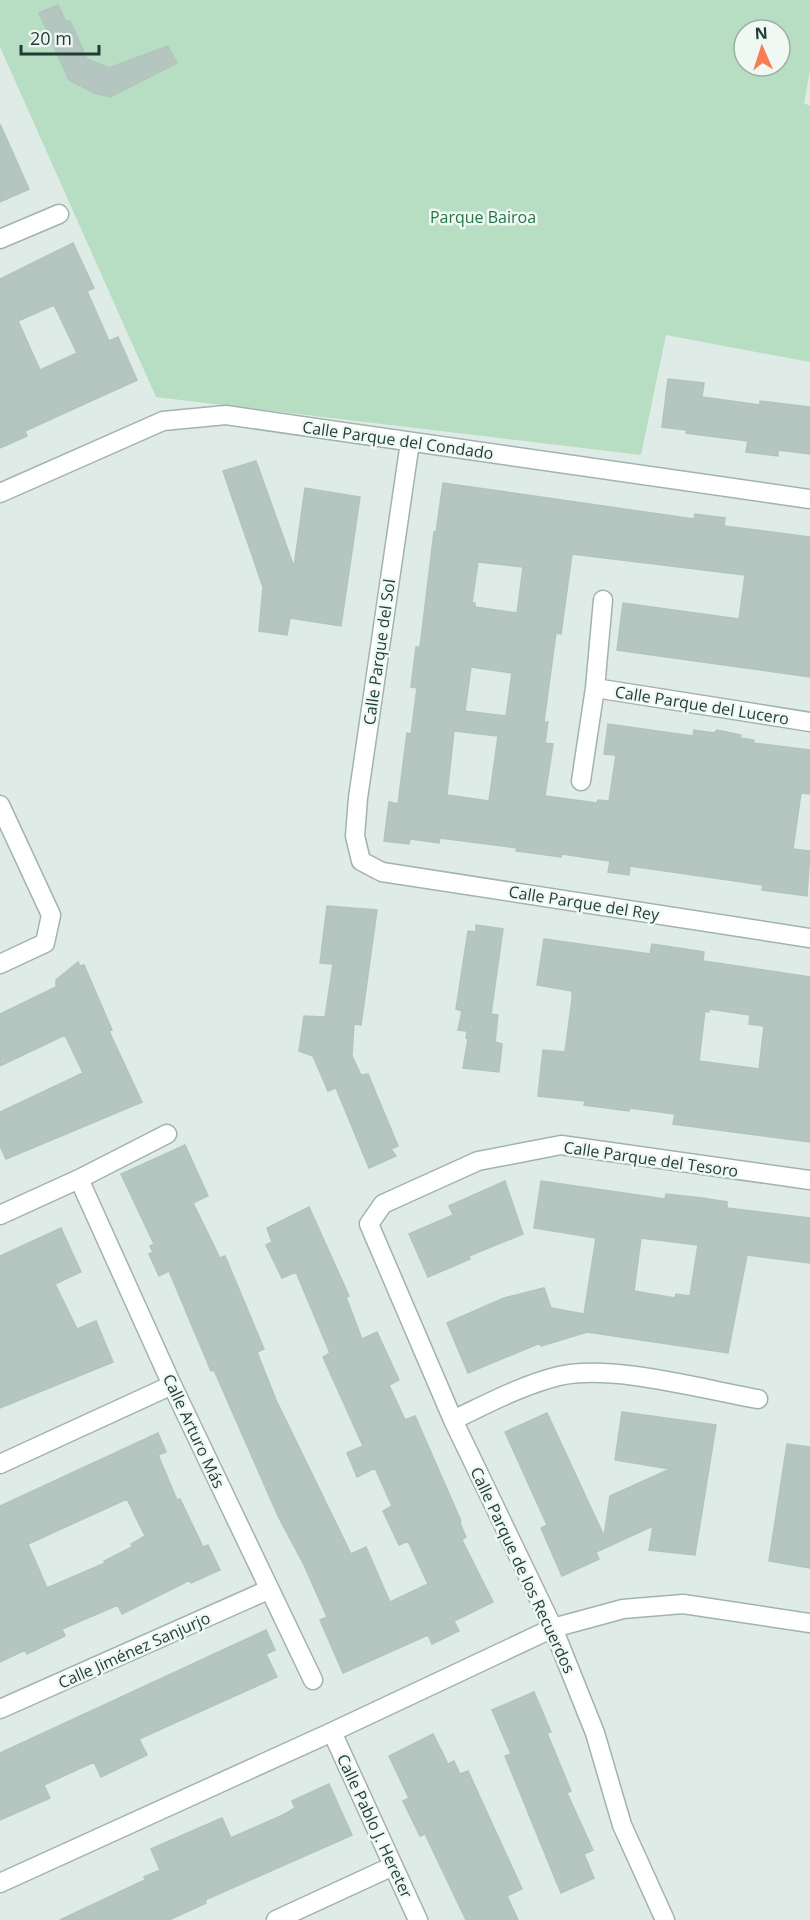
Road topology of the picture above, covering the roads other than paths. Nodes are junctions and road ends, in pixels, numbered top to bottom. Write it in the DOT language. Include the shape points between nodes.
graph roads {
  1 [pos="59,214"];
  2 [pos="0,238"];
  3 [pos="410,442"];
  4 [pos="0,493"];
  5 [pos="810,499"];
  6 [pos="603,600"];
  7 [pos="595,688"];
  8 [pos="810,722"];
  9 [pos="581,781"];
  10 [pos="0,805"];
  11 [pos="361,861"];
  12 [pos="810,938"];
  13 [pos="0,964"];
  14 [pos="167,1134"];
  15 [pos="79,1179"];
  16 [pos="810,1180"];
  17 [pos="0,1215"];
  18 [pos="369,1224"];
  19 [pos="172,1385"];
  20 [pos="758,1399"];
  21 [pos="453,1420"];
  22 [pos="0,1464"];
  23 [pos="268,1590"];
  24 [pos="810,1623"];
  25 [pos="553,1628"];
  26 [pos="313,1680"];
  27 [pos="0,1709"];
  28 [pos="332,1732"];
  29 [pos="393,1866"];
  30 [pos="0,1883"];
  31 [pos="276,1920"];
  32 [pos="418,1920"];
  33 [pos="665,1920"];
  1 -- 2 [label="street"];
  3 -- 4 [label="street, Calle Parque del Condado" via="226,415 163,421"];
  3 -- 5 [label="street, Calle Parque del Condado"];
  3 -- 11 [label="street, Calle Parque del Sol" via="358,798 354,836"];
  6 -- 7 [label="street, Calle Parque del Lucero"];
  7 -- 8 [label="street, Calle Parque del Lucero"];
  7 -- 9 [label="street, Calle Parque del Lucero"];
  10 -- 13 [label="street" via="51,915 45,943"];
  11 -- 12 [label="street, Calle Parque del Rey" via="382,872"];
  14 -- 15 [label="street"];
  15 -- 17 [label="street"];
  15 -- 19 [label="street, Calle Arturo Más"];
  16 -- 18 [label="street, Calle Parque del Tesoro" via="561,1145 478,1161 382,1204"];
  18 -- 21 [label="street, Calle Parque de los Recuerdos"];
  19 -- 22 [label="street"];
  19 -- 23 [label="street, Calle Arturo Más"];
  20 -- 21 [label="street" via="606,1372 560,1376 519,1389"];
  21 -- 25 [label="street, Calle Parque de los Recuerdos"];
  23 -- 26 [label="street, Calle Arturo Más"];
  23 -- 27 [label="street, Calle Jiménez Sanjurjo"];
  24 -- 25 [label="street" via="683,1604 623,1609"];
  25 -- 28 [label="street"];
  25 -- 33 [label="street, Calle Parque de los Recuerdos" via="595,1733 622,1825"];
  28 -- 29 [label="street, Calle Pablo J. Hereter"];
  28 -- 30 [label="street"];
  29 -- 31 [label="street"];
  29 -- 32 [label="street, Calle Pablo J. Hereter"];
}
